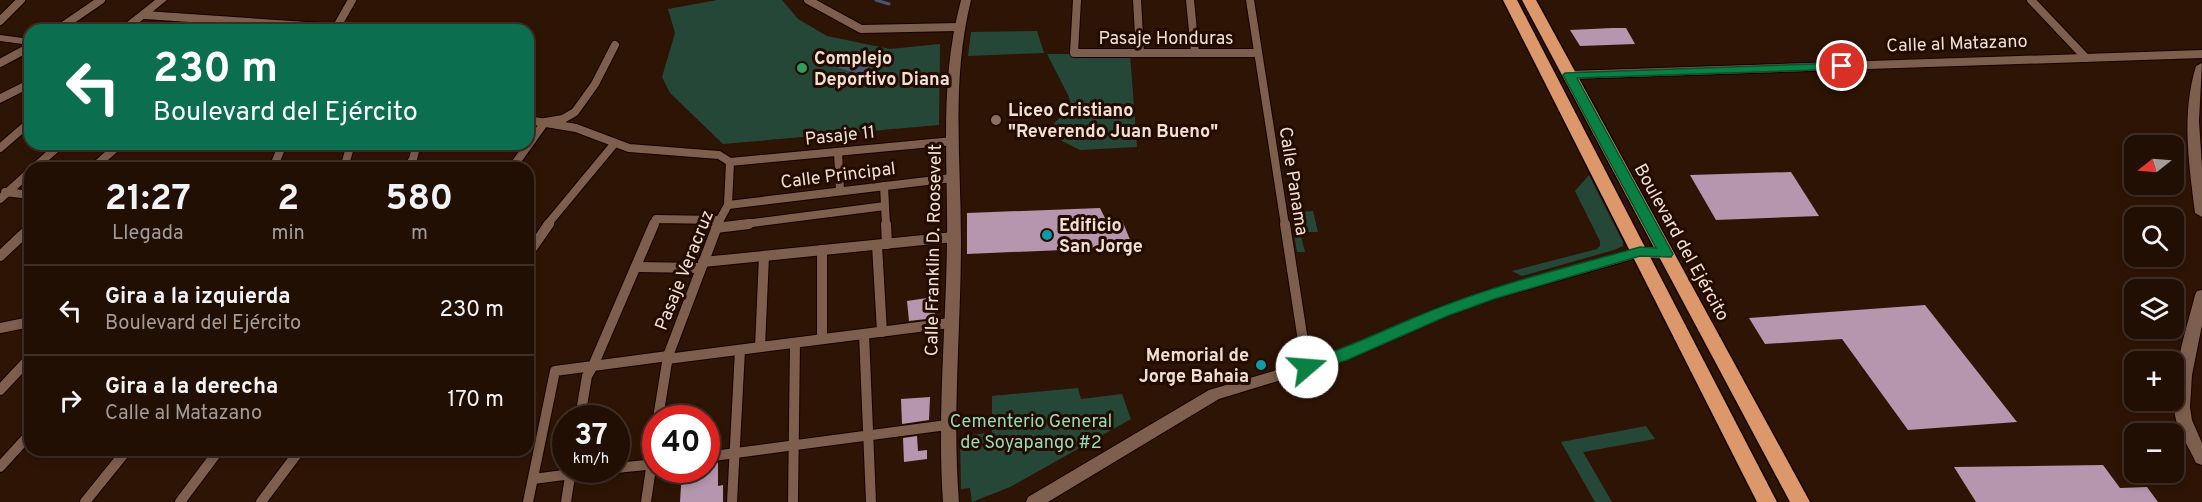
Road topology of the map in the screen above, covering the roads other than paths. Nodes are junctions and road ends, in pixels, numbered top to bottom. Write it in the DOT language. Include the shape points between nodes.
graph roads {
  1 [pos="21,0"];
  2 [pos="101,0"];
  3 [pos="162,0"];
  4 [pos="808,0"];
  5 [pos="966,0"];
  6 [pos="1077,0"];
  7 [pos="1137,0"];
  8 [pos="1190,0"];
  9 [pos="1250,0"];
  10 [pos="1510,0"];
  11 [pos="1517,0"];
  12 [pos="1529,0"];
  13 [pos="2031,0"];
  14 [pos="349,1"];
  15 [pos="145,15"];
  16 [pos="0,21"];
  17 [pos="66,24"];
  18 [pos="132,24"];
  19 [pos="267,24"];
  20 [pos="338,24"];
  21 [pos="958,27"];
  22 [pos="0,39"];
  23 [pos="24,41"];
  24 [pos="615,45"];
  25 [pos="24,51"];
  26 [pos="1195,52"];
  27 [pos="1140,53"];
  28 [pos="1258,53"];
  29 [pos="2202,54"];
  30 [pos="2086,57"];
  31 [pos="0,63"];
  32 [pos="2202,66"];
  33 [pos="1569,75"];
  34 [pos="24,86"];
  35 [pos="0,99"];
  36 [pos="534,121"];
  37 [pos="545,122"];
  38 [pos="24,127"];
  39 [pos="534,137"];
  40 [pos="953,141"];
  41 [pos="2197,142"];
  42 [pos="615,143"];
  43 [pos="0,148"];
  44 [pos="54,150"];
  45 [pos="113,150"];
  46 [pos="838,152"];
  47 [pos="41,162"];
  48 [pos="100,162"];
  49 [pos="730,162"];
  50 [pos="24,177"];
  51 [pos="952,178"];
  52 [pos="884,186"];
  53 [pos="840,191"];
  54 [pos="2,194"];
  55 [pos="24,195"];
  56 [pos="728,205"];
  57 [pos="885,206"];
  58 [pos="2202,213"];
  59 [pos="718,224"];
  60 [pos="24,234"];
  61 [pos="954,237"];
  62 [pos="534,244"];
  63 [pos="882,244"];
  64 [pos="822,250"];
  65 [pos="1640,252"];
  66 [pos="1666,254"];
  67 [pos="0,256"];
  68 [pos="764,256"];
  69 [pos="702,265"];
  70 [pos="636,267"];
  71 [pos="2202,295"];
  72 [pos="24,323"];
  73 [pos="950,323"];
  74 [pos="0,328"];
  75 [pos="882,332"];
  76 [pos="864,334"];
  77 [pos="822,339"];
  78 [pos="795,343"];
  79 [pos="759,347"];
  80 [pos="740,350"];
  81 [pos="668,357"];
  82 [pos="24,364"];
  83 [pos="593,366"];
  84 [pos="1307,367"];
  85 [pos="0,390"];
  86 [pos="1749,404"];
  87 [pos="582,405"];
  88 [pos="660,405"];
  89 [pos="1717,405"];
  90 [pos="947,425"];
  91 [pos="868,436"];
  92 [pos="1733,437"];
  93 [pos="1768,439"];
  94 [pos="24,441"];
  95 [pos="794,446"];
  96 [pos="734,453"];
  97 [pos="720,455"];
  98 [pos="122,456"];
  99 [pos="214,456"];
  100 [pos="296,456"];
  101 [pos="2202,458"];
  102 [pos="0,467"];
  103 [pos="552,476"];
  104 [pos="533,479"];
  105 [pos="569,483"];
  106 [pos="650,483"];
  107 [pos="86,502"];
  108 [pos="180,502"];
  109 [pos="261,502"];
  110 [pos="528,502"];
  111 [pos="566,502"];
  112 [pos="646,502"];
  113 [pos="732,502"];
  114 [pos="793,502"];
  115 [pos="871,502"];
  116 [pos="951,502"];
  117 [pos="1034,502"];
  118 [pos="1767,502"];
  119 [pos="1800,502"];
  1 -- 16 [label="street"];
  2 -- 17 [label="street"];
  3 -- 15 [label="street"];
  4 -- 21 [label="street" via="861,29"];
  5 -- 21 [label="street, Calle Franklin D. Roosevelt"];
  6 -- 27 [label="street, Pasaje Honduras" via="1074,53"];
  7 -- 27 [label="street"];
  8 -- 26 [label="street"];
  9 -- 28 [label="street, Calle Panama"];
  10 -- 65 [label="highway"];
  11 -- 33 [label="highway" via="1551,66 1560,74"];
  12 -- 33 [label="highway, Boulevard del Ejército"];
  13 -- 30 [label="street"];
  14 -- 20 [label="street"];
  15 -- 18 [label="street"];
  15 -- 19 [label="street"];
  21 -- 40 [label="street, Calle Franklin D. Roosevelt" via="953,69"];
  22 -- 23 [label="street"];
  24 -- 37 [label="street" via="603,71 570,116"];
  25 -- 31 [label="street"];
  26 -- 27 [label="street, Pasaje Honduras"];
  26 -- 28 [label="street, Pasaje Honduras"];
  28 -- 84 [label="street, Calle Panama"];
  29 -- 30 [label="street, Calle al Matazano"];
  30 -- 33 [label="street, Calle al Matazano"];
  32 -- 41 [label="street" via="2196,89"];
  33 -- 66 [label="highway, Boulevard del Ejército"];
  34 -- 35 [label="street"];
  36 -- 37 [label="street"];
  37 -- 39 [label="street"];
  37 -- 42 [label="street" via="576,128"];
  38 -- 43 [label="street"];
  40 -- 46 [label="street, Pasaje 11"];
  40 -- 51 [label="street, Calle Franklin D. Roosevelt"];
  41 -- 58 [label="street"];
  42 -- 49 [label="street" via="651,152 719,155"];
  42 -- 62 [label="street"];
  44 -- 47 [label="street"];
  45 -- 48 [label="street"];
  46 -- 49 [label="street, Pasaje 11"];
  46 -- 53 [label="street"];
  49 -- 56 [label="street, Pasaje Veracruz"];
  50 -- 54 [label="street"];
  51 -- 52 [label="street, Calle Principal"];
  51 -- 61 [label="street, Calle Franklin D. Roosevelt"];
  52 -- 53 [label="street, Calle Principal"];
  52 -- 57 [label="street"];
  53 -- 56 [label="street, Calle Principal"];
  54 -- 55 [label="street"];
  56 -- 59 [label="street, Pasaje Veracruz"];
  57 -- 59 [label="street"];
  57 -- 63 [label="street"];
  59 -- 69 [label="street, Pasaje Veracruz"];
  59 -- 70 [label="street" via="656,219"];
  60 -- 67 [label="street"];
  61 -- 63 [label="street"];
  61 -- 73 [label="street, Calle Franklin D. Roosevelt"];
  63 -- 64 [label="street"];
  63 -- 75 [label="street"];
  64 -- 68 [label="street"];
  64 -- 77 [label="street"];
  65 -- 66 [label="street"];
  65 -- 84 [label="street" via="1490,295"];
  65 -- 89 [label="highway"];
  66 -- 86 [label="highway, Boulevard del Ejército"];
  68 -- 69 [label="street"];
  68 -- 79 [label="street"];
  69 -- 70 [label="street"];
  69 -- 81 [label="street, Pasaje Veracruz"];
  70 -- 83 [label="street"];
  71 -- 101 [label="street" via="2183,403 2184,420"];
  72 -- 74 [label="street"];
  73 -- 75 [label="street"];
  73 -- 90 [label="street, Calle Franklin D. Roosevelt"];
  75 -- 76 [label="street"];
  76 -- 77 [label="street"];
  76 -- 91 [label="street"];
  77 -- 78 [label="street"];
  78 -- 79 [label="street"];
  78 -- 95 [label="street"];
  79 -- 80 [label="street"];
  80 -- 81 [label="street"];
  80 -- 96 [label="street"];
  81 -- 83 [label="street"];
  81 -- 88 [label="street, Pasaje Veracruz"];
  82 -- 85 [label="street"];
  83 -- 87 [label="street" via="587,376"];
  83 -- 104 [label="street" via="555,371"];
  84 -- 117 [label="street" via="1214,394"];
  86 -- 89 [label="highway" via="1746,414 1738,417 1728,415"];
  86 -- 93 [label="highway, Boulevard del Ejército"];
  89 -- 92 [label="highway"];
  90 -- 91 [label="street"];
  90 -- 116 [label="street, Calle Franklin D. Roosevelt"];
  91 -- 95 [label="street"];
  91 -- 115 [label="street"];
  92 -- 93 [label="highway" via="1734,429 1743,424"];
  92 -- 118 [label="highway"];
  93 -- 119 [label="highway, Boulevard del Ejército"];
  94 -- 102 [label="street"];
  95 -- 96 [label="street"];
  95 -- 114 [label="street"];
  96 -- 97 [label="street"];
  96 -- 113 [label="street"];
  98 -- 107 [label="street"];
  99 -- 108 [label="street"];
  100 -- 109 [label="street"];
  103 -- 104 [label="street"];
  104 -- 110 [label="street"];
  105 -- 111 [label="street"];
  106 -- 112 [label="street"];
}
